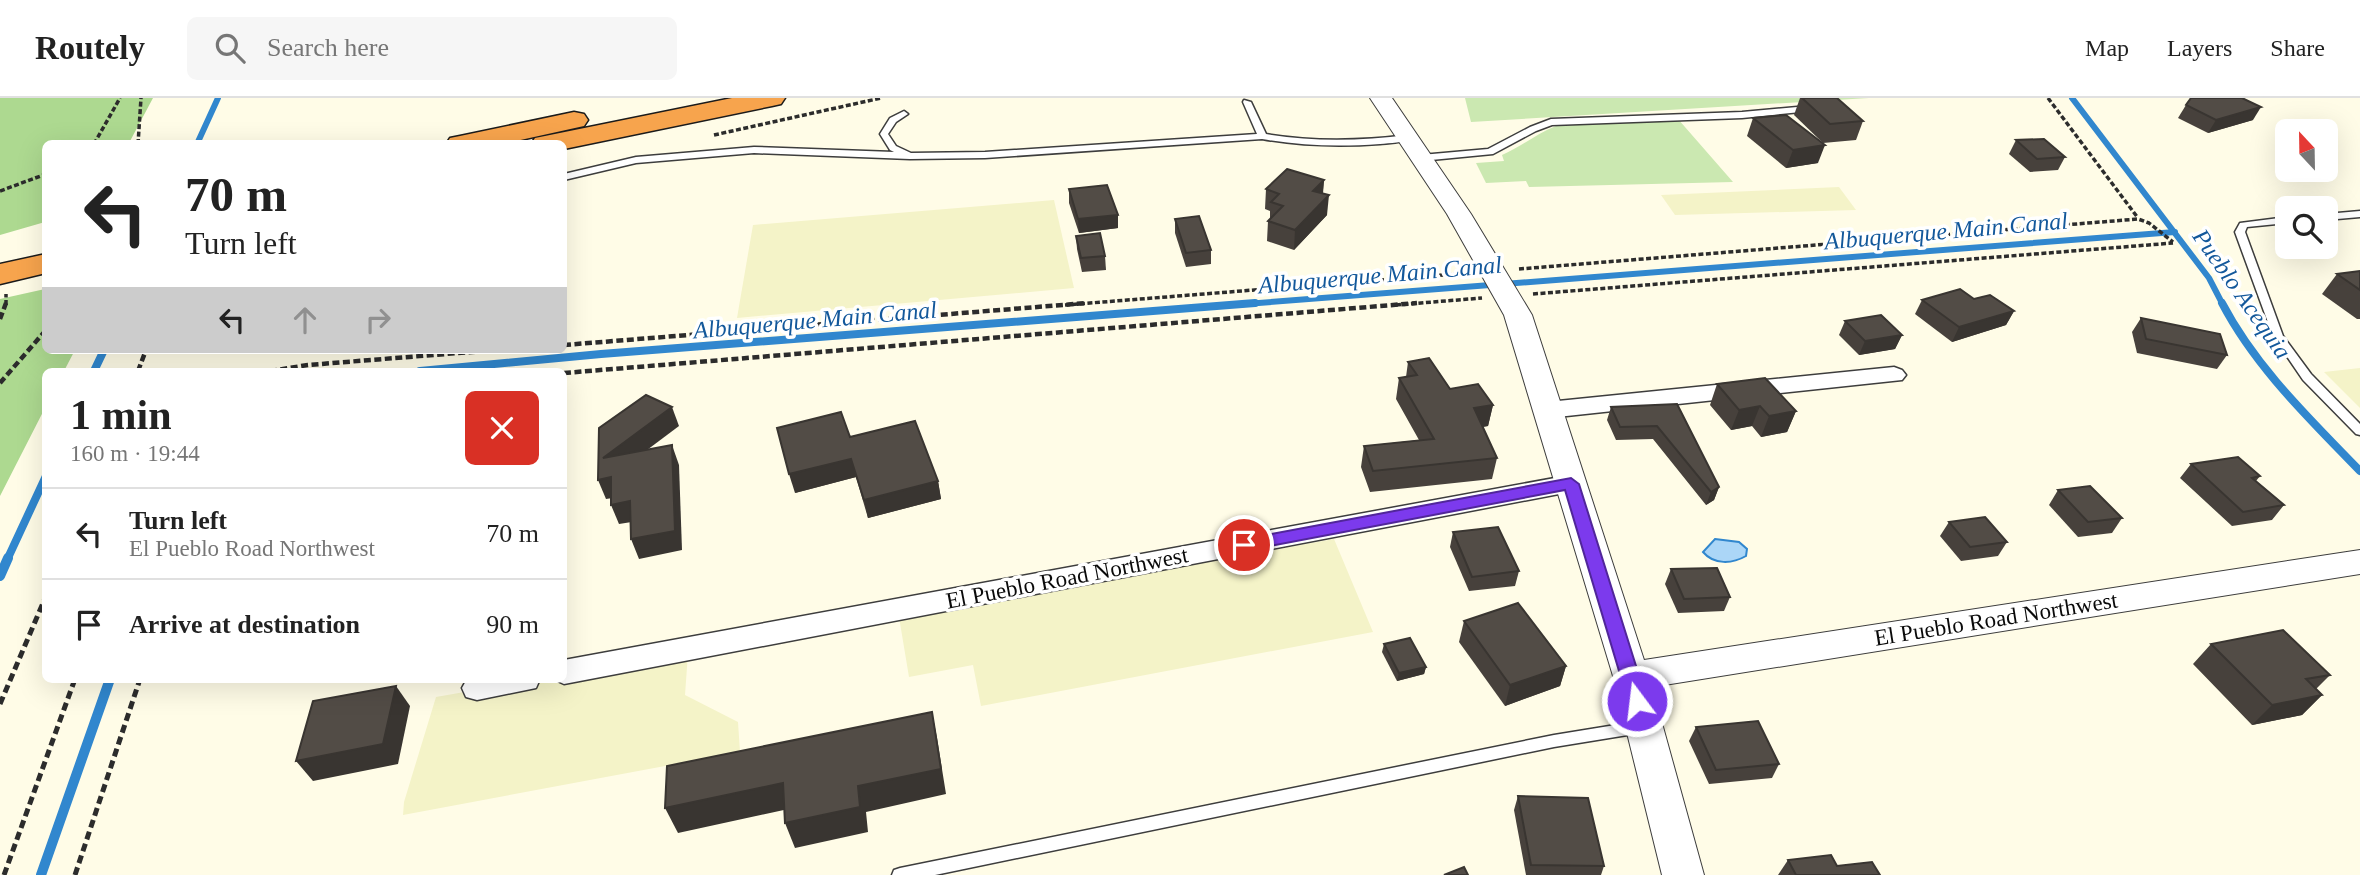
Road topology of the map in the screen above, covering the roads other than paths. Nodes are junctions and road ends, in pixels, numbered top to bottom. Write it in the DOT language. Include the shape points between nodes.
graph roads {
  1 [pos="683,98"];
  2 [pos="772,98"];
  3 [pos="1381,98"];
  4 [pos="1247,102"];
  5 [pos="1808,109"];
  6 [pos="904,114"];
  7 [pos="1262,136"];
  8 [pos="479,140"];
  9 [pos="565,140"];
  10 [pos="1415,148"];
  11 [pos="911,156"];
  12 [pos="567,176"];
  13 [pos="2360,214"];
  14 [pos="2338,216"];
  15 [pos="2275,221"];
  16 [pos="42,243"];
  17 [pos="0,253"];
  18 [pos="42,265"];
  19 [pos="2,281"];
  20 [pos="1894,375"];
  21 [pos="1549,410"];
  22 [pos="2360,431"];
  23 [pos="1571,484"];
  24 [pos="2360,562"];
  25 [pos="567,671"];
  26 [pos="1631,676"];
  27 [pos="503,683"];
  28 [pos="477,688"];
  29 [pos="1644,726"];
  30 [pos="900,875"];
  31 [pos="1683,875"];
  1 -- 8 [label="highway"];
  2 -- 9 [label="highway"];
  3 -- 10 [label="street"];
  4 -- 7 [label="lane"];
  5 -- 10 [label="lane" via="1551,122 1490,152"];
  6 -- 11 [label="lane" via="892,120 884,134 893,148"];
  7 -- 10 [label="lane"];
  7 -- 11 [label="lane"];
  10 -- 21 [label="street" via="1518,315"];
  11 -- 12 [label="lane" via="754,150 636,160"];
  13 -- 14 [label="lane"];
  15 -- 22 [label="lane" via="2243,225 2240,232 2278,336 2307,377"];
  16 -- 17 [label="highway"];
  18 -- 19 [label="highway"];
  20 -- 21 [label="street"];
  21 -- 23 [label="street"];
  23 -- 25 [label="street, El Pueblo Road Northwest"];
  23 -- 26 [label="street"];
  24 -- 26 [label="street, El Pueblo Road Northwest"];
  26 -- 29 [label="street"];
  27 -- 28 [label="street"];
  29 -- 30 [label="lane"];
  29 -- 31 [label="street"];
}
